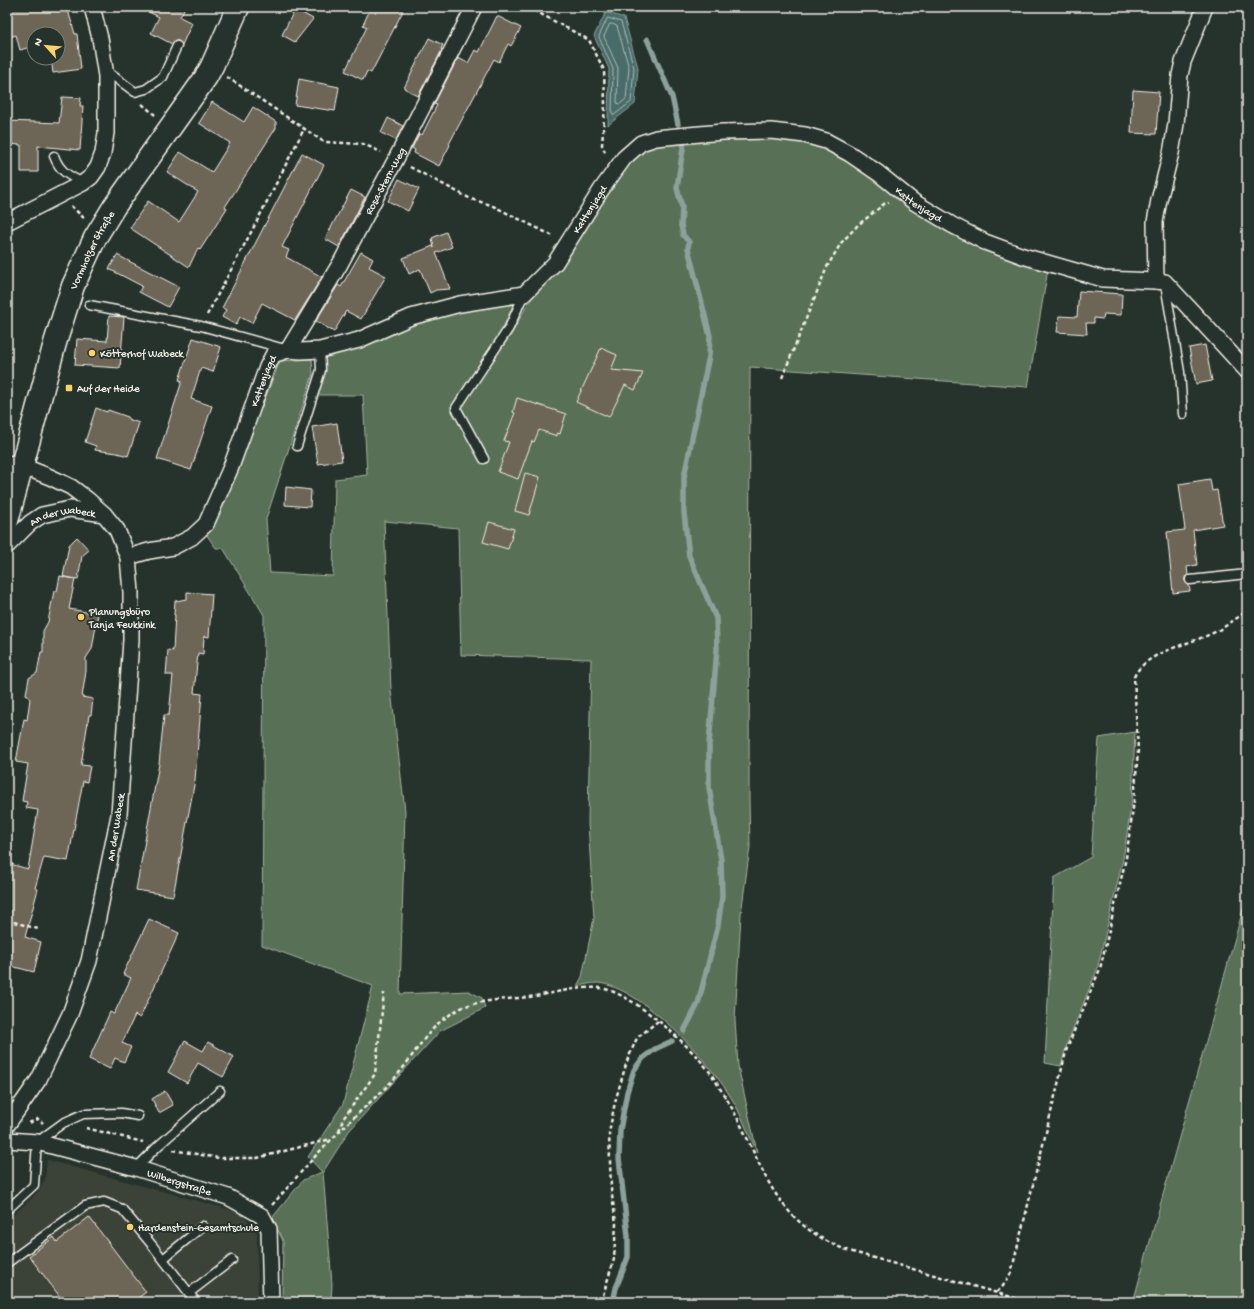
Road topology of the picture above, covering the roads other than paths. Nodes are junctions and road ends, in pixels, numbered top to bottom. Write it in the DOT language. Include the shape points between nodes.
graph roads {
  1 [pos="92,7"];
  2 [pos="238,7"];
  3 [pos="474,7"];
  4 [pos="1205,7"];
  5 [pos="177,46"];
  6 [pos="105,70"];
  7 [pos="54,156"];
  8 [pos="83,183"];
  9 [pos="7,222"];
  10 [pos="1160,282"];
  11 [pos="524,294"];
  12 [pos="89,305"];
  13 [pos="288,350"];
  14 [pos="320,350"];
  15 [pos="1247,372"];
  16 [pos="1183,414"];
  17 [pos="297,446"];
  18 [pos="484,459"];
  19 [pos="14,464"];
  20 [pos="104,514"];
  21 [pos="7,521"];
  22 [pos="7,546"];
  23 [pos="128,557"];
  24 [pos="1247,574"];
  25 [pos="1190,580"];
  26 [pos="220,1091"];
  27 [pos="138,1116"];
  28 [pos="7,1125"];
  29 [pos="7,1140"];
  30 [pos="37,1142"];
  31 [pos="136,1168"];
  32 [pos="7,1210"];
  33 [pos="203,1226"];
  34 [pos="163,1259"];
  35 [pos="232,1260"];
  36 [pos="7,1263"];
  37 [pos="189,1293"];
  38 [pos="196,1302"];
  39 [pos="272,1302"];
  1 -- 6 [label="street"];
  2 -- 19 [label="main road, Vormholzer Straße" via="212,66 198,90 135,176 99,231 73,286"];
  3 -- 13 [label="street, Rosa-Stern-Weg" via="340,264"];
  4 -- 10 [label="street" via="1180,75 1176,124 1155,222"];
  5 -- 6 [label="lane" via="163,77 135,92"];
  6 -- 8 [label="street" via="106,133 103,153 98,167"];
  7 -- 8 [label="lane" via="58,167"];
  8 -- 9 [label="street"];
  10 -- 11 [label="street, Kattenjagd" via="1103,279 1022,256 985,242 914,202 878,173 826,141 805,135 771,131 656,138 641,144 624,158 555,263"];
  10 -- 15 [label="street" via="1200,320"];
  10 -- 16 [label="lane" via="1180,372"];
  11 -- 14 [label="street, Kattenjagd" via="460,304 418,315 359,340"];
  11 -- 18 [label="lane" via="509,328 456,408"];
  12 -- 13 [label="lane" via="202,326"];
  13 -- 14 [label="street, Kattenjagd"];
  13 -- 23 [label="street, Kattenjagd" via="274,355 267,367 231,468 206,524 192,537 173,547"];
  14 -- 17 [label="lane" via="321,370"];
  19 -- 20 [label="street, An der Wabeck" via="71,487"];
  19 -- 21 [label="main road, Vormholzer Straße"];
  20 -- 22 [label="street, An der Wabeck" via="70,509 42,515 30,522"];
  20 -- 23 [label="street, An der Wabeck" via="116,530"];
  23 -- 28 [label="street, An der Wabeck" via="131,640 119,815 91,954 70,1014 39,1079"];
  24 -- 25 [label="lane"];
  26 -- 31 [label="lane"];
  27 -- 30 [label="lane" via="121,1113 83,1114 63,1123"];
  29 -- 30 [label="street, Wilbergstraße"];
  30 -- 31 [label="street, Wilbergstraße"];
  30 -- 32 [label="lane" via="34,1185"];
  31 -- 39 [label="street, Wilbergstraße" via="228,1197 262,1216 269,1229"];
  33 -- 34 [label="lane"];
  34 -- 36 [label="lane" via="122,1209 104,1202 85,1206"];
  34 -- 37 [label="lane"];
  35 -- 37 [label="lane"];
  37 -- 38 [label="lane"];
}
